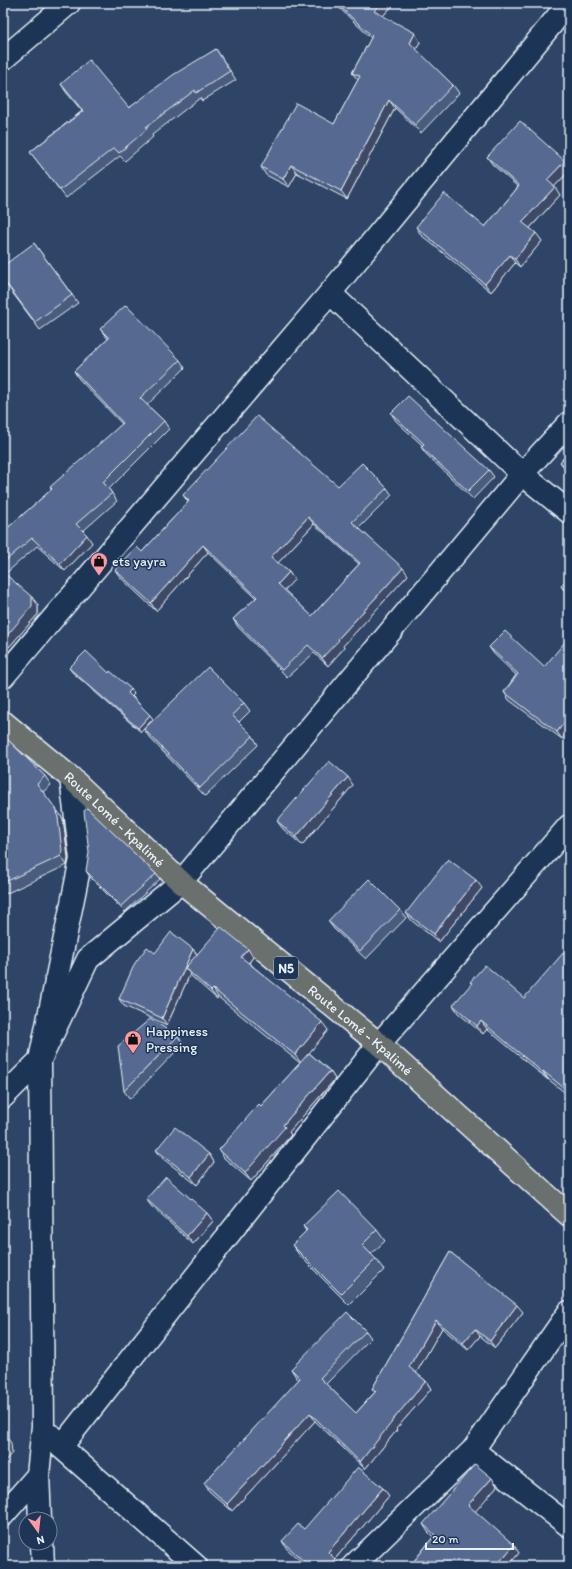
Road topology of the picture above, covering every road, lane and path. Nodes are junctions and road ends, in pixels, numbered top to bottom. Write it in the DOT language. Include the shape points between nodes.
graph roads {
  1 [pos="69,3"];
  2 [pos="569,3"];
  3 [pos="3,59"];
  4 [pos="330,292"];
  5 [pos="569,423"];
  6 [pos="522,474"];
  7 [pos="569,512"];
  8 [pos="3,677"];
  9 [pos="3,722"];
  10 [pos="71,778"];
  11 [pos="569,826"];
  12 [pos="181,882"];
  13 [pos="379,1044"];
  14 [pos="40,1060"];
  15 [pos="3,1097"];
  16 [pos="569,1215"];
  17 [pos="569,1312"];
  18 [pos="43,1426"];
  19 [pos="61,1447"];
  20 [pos="473,1450"];
  21 [pos="38,1475"];
  22 [pos="40,1511"];
  23 [pos="3,1515"];
  24 [pos="569,1526"];
  25 [pos="42,1551"];
  26 [pos="43,1566"];
  27 [pos="196,1566"];
  28 [pos="353,1566"];
  1 -- 3 [label="street"];
  2 -- 4 [label="street"];
  4 -- 6 [label="street"];
  4 -- 8 [label="street"];
  5 -- 6 [label="street"];
  6 -- 7 [label="street"];
  6 -- 12 [label="street"];
  9 -- 10 [label="main road, Route Lomé - Kpalimé / N5"];
  10 -- 12 [label="main road, Route Lomé - Kpalimé / N5"];
  10 -- 14 [label="street" via="81,859"];
  11 -- 13 [label="street"];
  12 -- 13 [label="main road, Route Lomé - Kpalimé / N5"];
  12 -- 14 [label="street" via="88,959"];
  13 -- 16 [label="main road, Route Lomé - Kpalimé / N5"];
  13 -- 19 [label="street"];
  14 -- 15 [label="street"];
  14 -- 18 [label="street"];
  17 -- 20 [label="street"];
  18 -- 19 [label="street"];
  18 -- 21 [label="street"];
  19 -- 27 [label="street"];
  20 -- 24 [label="street"];
  20 -- 28 [label="street"];
  21 -- 22 [label="street"];
  21 -- 23 [label="street"];
  25 -- 26 [label="street"];
}
